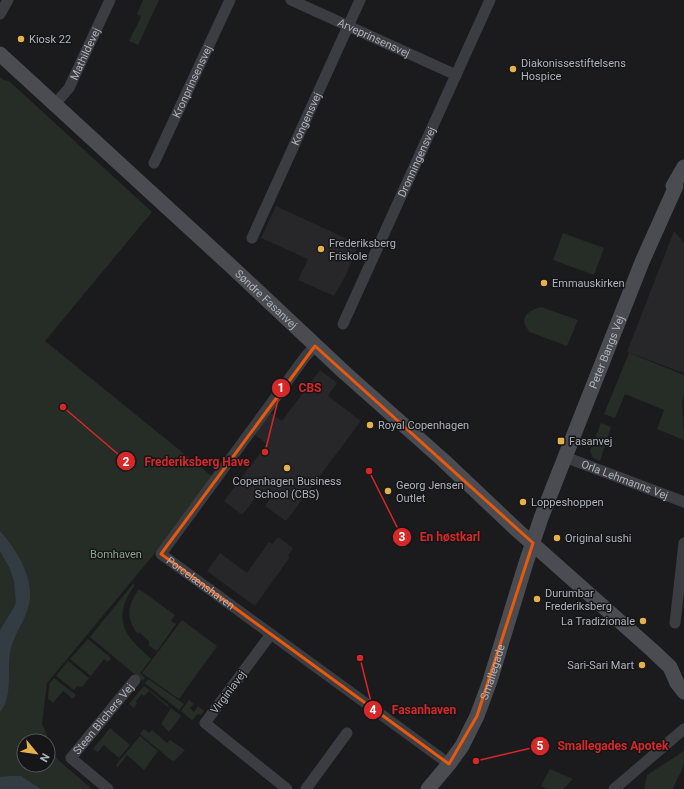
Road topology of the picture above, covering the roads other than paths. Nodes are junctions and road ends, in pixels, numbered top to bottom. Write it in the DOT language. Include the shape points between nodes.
graph roads {
  1 [pos="8,0"];
  2 [pos="110,0"];
  3 [pos="230,0"];
  4 [pos="291,0"];
  5 [pos="360,0"];
  6 [pos="490,0"];
  7 [pos="0,14"];
  8 [pos="349,26"];
  9 [pos="0,54"];
  10 [pos="456,75"];
  11 [pos="55,104"];
  12 [pos="154,163"];
  13 [pos="683,170"];
  14 [pos="252,238"];
  15 [pos="343,324"];
  16 [pos="315,346"];
  17 [pos="565,457"];
  18 [pos="684,502"];
  19 [pos="533,543"];
  20 [pos="684,543"];
  21 [pos="675,623"];
  22 [pos="272,634"];
  23 [pos="670,667"];
  24 [pos="684,674"];
  25 [pos="135,680"];
  26 [pos="684,692"];
  27 [pos="684,729"];
  28 [pos="347,733"];
  29 [pos="449,764"];
  30 [pos="108,789"];
  31 [pos="287,789"];
  32 [pos="306,789"];
  33 [pos="428,789"];
  34 [pos="614,789"];
  1 -- 7 [label="street"];
  2 -- 11 [label="street, Mathildevej" via="69,88"];
  3 -- 12 [label="street, Kronprinsensvej"];
  4 -- 8 [label="street, Arveprinsensvej"];
  5 -- 8 [label="street, Kongensvej"];
  6 -- 10 [label="street, Dronningensvej"];
  8 -- 10 [label="street, Arveprinsensvej"];
  8 -- 14 [label="street, Kongensvej"];
  9 -- 11 [label="street, Søndre Fasanvej"];
  10 -- 15 [label="street, Dronningensvej"];
  11 -- 16 [label="street, Søndre Fasanvej"];
  13 -- 17 [label="street, Peter Bangs Vej" via="673,186 676,186 642,262"];
  16 -- 19 [label="street, Søndre Fasanvej"];
  16 -- 22 [label="street, Porcelænshaven" via="161,554"];
  17 -- 18 [label="street, Orla Lehmanns Vej"];
  17 -- 19 [label="street, Peter Bangs Vej"];
  19 -- 23 [label="street, Søndre Fasanvej"];
  19 -- 29 [label="street, Smallegade" via="477,716 465,742"];
  20 -- 21 [label="street"];
  22 -- 29 [label="street, Porcelænshaven"];
  22 -- 31 [label="street, Virginiavej" via="205,723"];
  23 -- 24 [label="street" via="676,667"];
  23 -- 26 [label="street"];
  25 -- 30 [label="street, Steen Blichers Vej" via="71,758"];
  27 -- 34 [label="street"];
  28 -- 32 [label="street"];
  29 -- 33 [label="street, Smallegade"];
}
